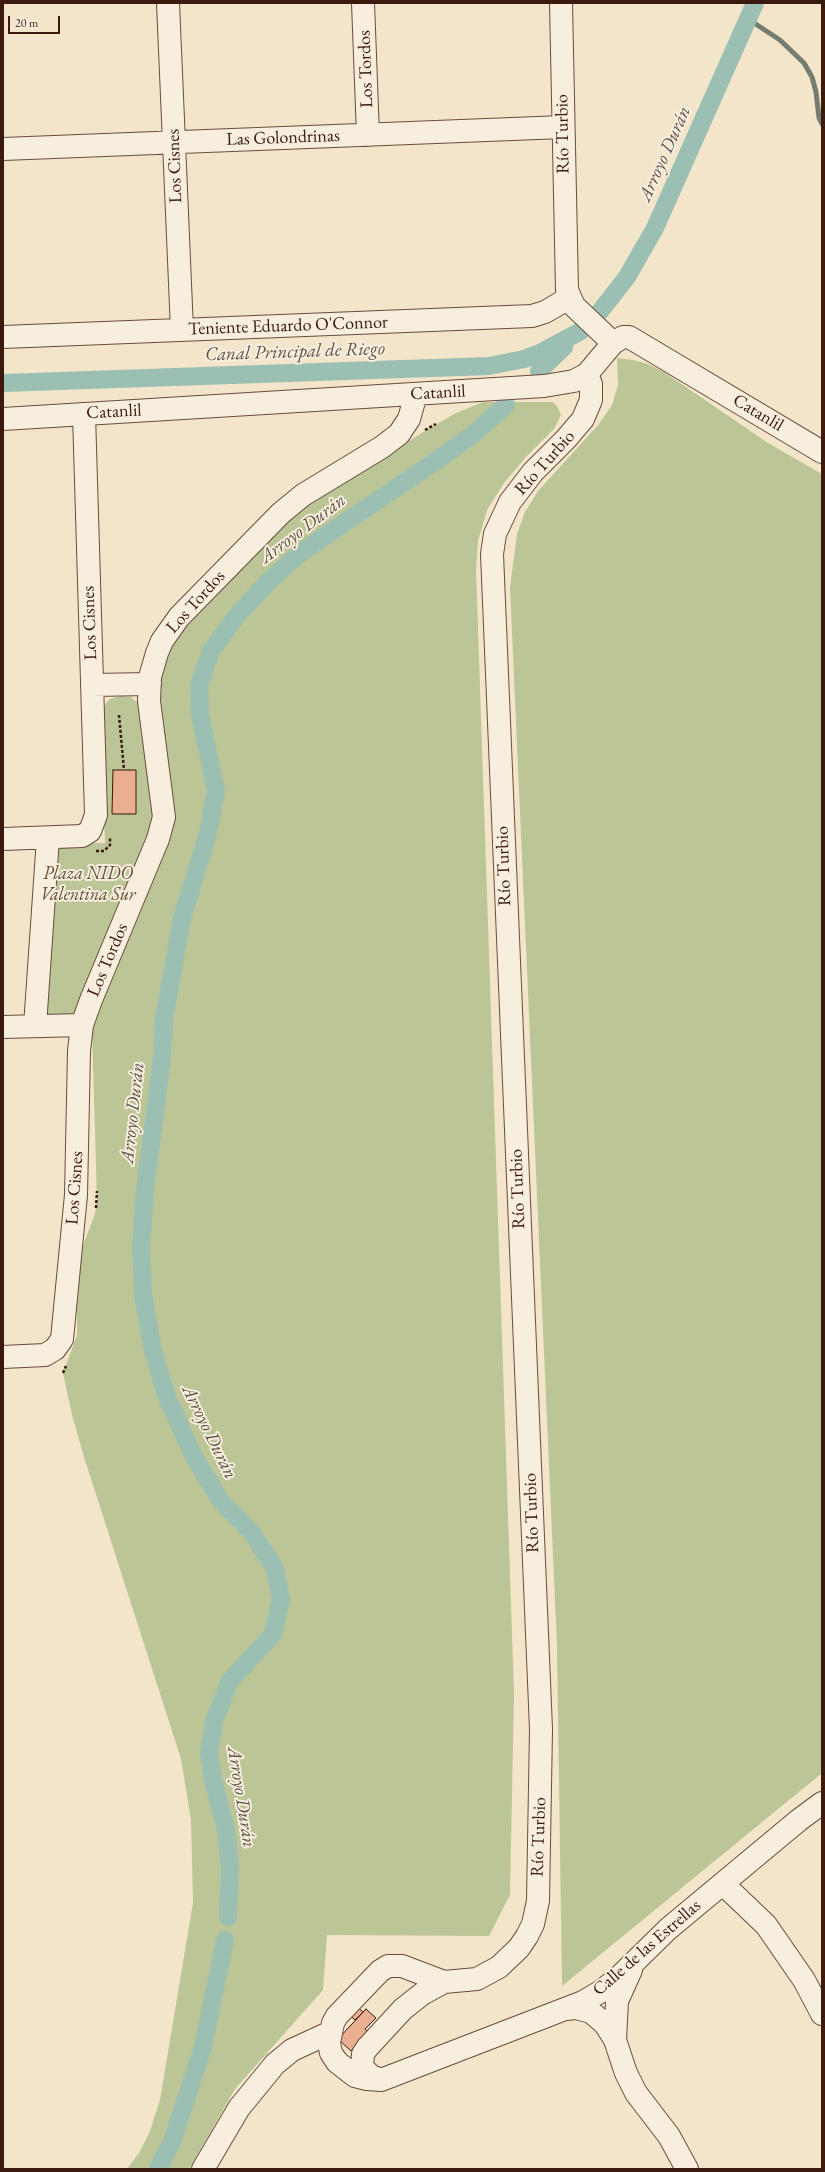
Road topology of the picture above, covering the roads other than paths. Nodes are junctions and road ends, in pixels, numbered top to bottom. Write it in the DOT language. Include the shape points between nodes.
graph roads {
  1 [pos="168,3"];
  2 [pos="363,3"];
  3 [pos="561,3"];
  4 [pos="563,127"];
  5 [pos="368,135"];
  6 [pos="174,142"];
  7 [pos="3,149"];
  8 [pos="569,298"];
  9 [pos="182,330"];
  10 [pos="3,337"];
  11 [pos="613,343"];
  12 [pos="587,374"];
  13 [pos="416,394"];
  14 [pos="84,414"];
  15 [pos="3,419"];
  16 [pos="822,452"];
  17 [pos="150,684"];
  18 [pos="92,685"];
  19 [pos="48,838"];
  20 [pos="3,839"];
  21 [pos="82,1025"];
  22 [pos="35,1026"];
  23 [pos="3,1027"];
  24 [pos="3,1357"];
  25 [pos="822,1803"];
  26 [pos="822,1813"];
  27 [pos="799,1820"];
  28 [pos="723,1884"];
  29 [pos="641,1954"];
  30 [pos="444,1982"];
  31 [pos="566,2009"];
  32 [pos="822,2014"];
  33 [pos="329,2033"];
  34 [pos="615,2040"];
  35 [pos="381,2080"];
  36 [pos="203,2169"];
  37 [pos="687,2169"];
  1 -- 6 [label="street, Los Cisnes"];
  2 -- 5 [label="street, Los Tordos"];
  3 -- 4 [label="street, Río Turbio"];
  4 -- 5 [label="street, Las Golondrinas"];
  4 -- 8 [label="street, Río Turbio"];
  5 -- 6 [label="street, Las Golondrinas"];
  6 -- 7 [label="street, Las Golondrinas"];
  6 -- 9 [label="street, Los Cisnes"];
  8 -- 9 [label="street, Teniente Eduardo O'Connor" via="545,312 532,316"];
  8 -- 11 [label="street" via="577,310"];
  9 -- 10 [label="street, Teniente Eduardo O'Connor"];
  11 -- 12 [label="street, Catanlil"];
  11 -- 16 [label="street, Catanlil" via="623,337 634,338"];
  12 -- 13 [label="street, Catanlil" via="574,381 544,386"];
  12 -- 30 [label="street, Río Turbio" via="592,391 585,414 577,428 533,472 510,502 496,534 492,554 541,1729 538,1901 527,1936 519,1948 499,1967 477,1979"];
  13 -- 14 [label="street, Catanlil"];
  13 -- 17 [label="street, Los Tordos" via="409,419 399,434 291,504 179,617 159,647"];
  14 -- 15 [label="street, Catanlil"];
  14 -- 18 [label="street, Los Cisnes"];
  17 -- 18 [label="street"];
  17 -- 21 [label="street, Los Tordos" via="164,806 162,827"];
  18 -- 19 [label="street, Los Cisnes" via="96,837"];
  19 -- 20 [label="street"];
  19 -- 22 [label="street"];
  21 -- 22 [label="street"];
  21 -- 24 [label="street, Los Cisnes" via="76,1195 62,1354"];
  22 -- 23 [label="street"];
  25 -- 27 [label="street, Calle de las Estrellas"];
  26 -- 27 [label="street"];
  27 -- 28 [label="street, Calle de las Estrellas"];
  28 -- 29 [label="street, Calle de las Estrellas"];
  28 -- 32 [label="street" via="766,1925 804,1980"];
  29 -- 31 [label="street, Calle de las Estrellas" via="600,1992"];
  29 -- 34 [label="street" via="617,2001"];
  30 -- 33 [label="street" via="406,1967 388,1966 373,1977 338,2016"];
  30 -- 35 [label="street" via="422,1994 403,2009 363,2054 362,2067 365,2072"];
  31 -- 34 [label="street" via="576,2008 591,2012 605,2024"];
  31 -- 35 [label="street, Calle de las Estrellas"];
  33 -- 35 [label="street" via="331,2053 345,2070 367,2079"];
  33 -- 36 [label="street" via="292,2050 275,2064 239,2108"];
  34 -- 37 [label="street" via="636,2093 672,2141"];
}
